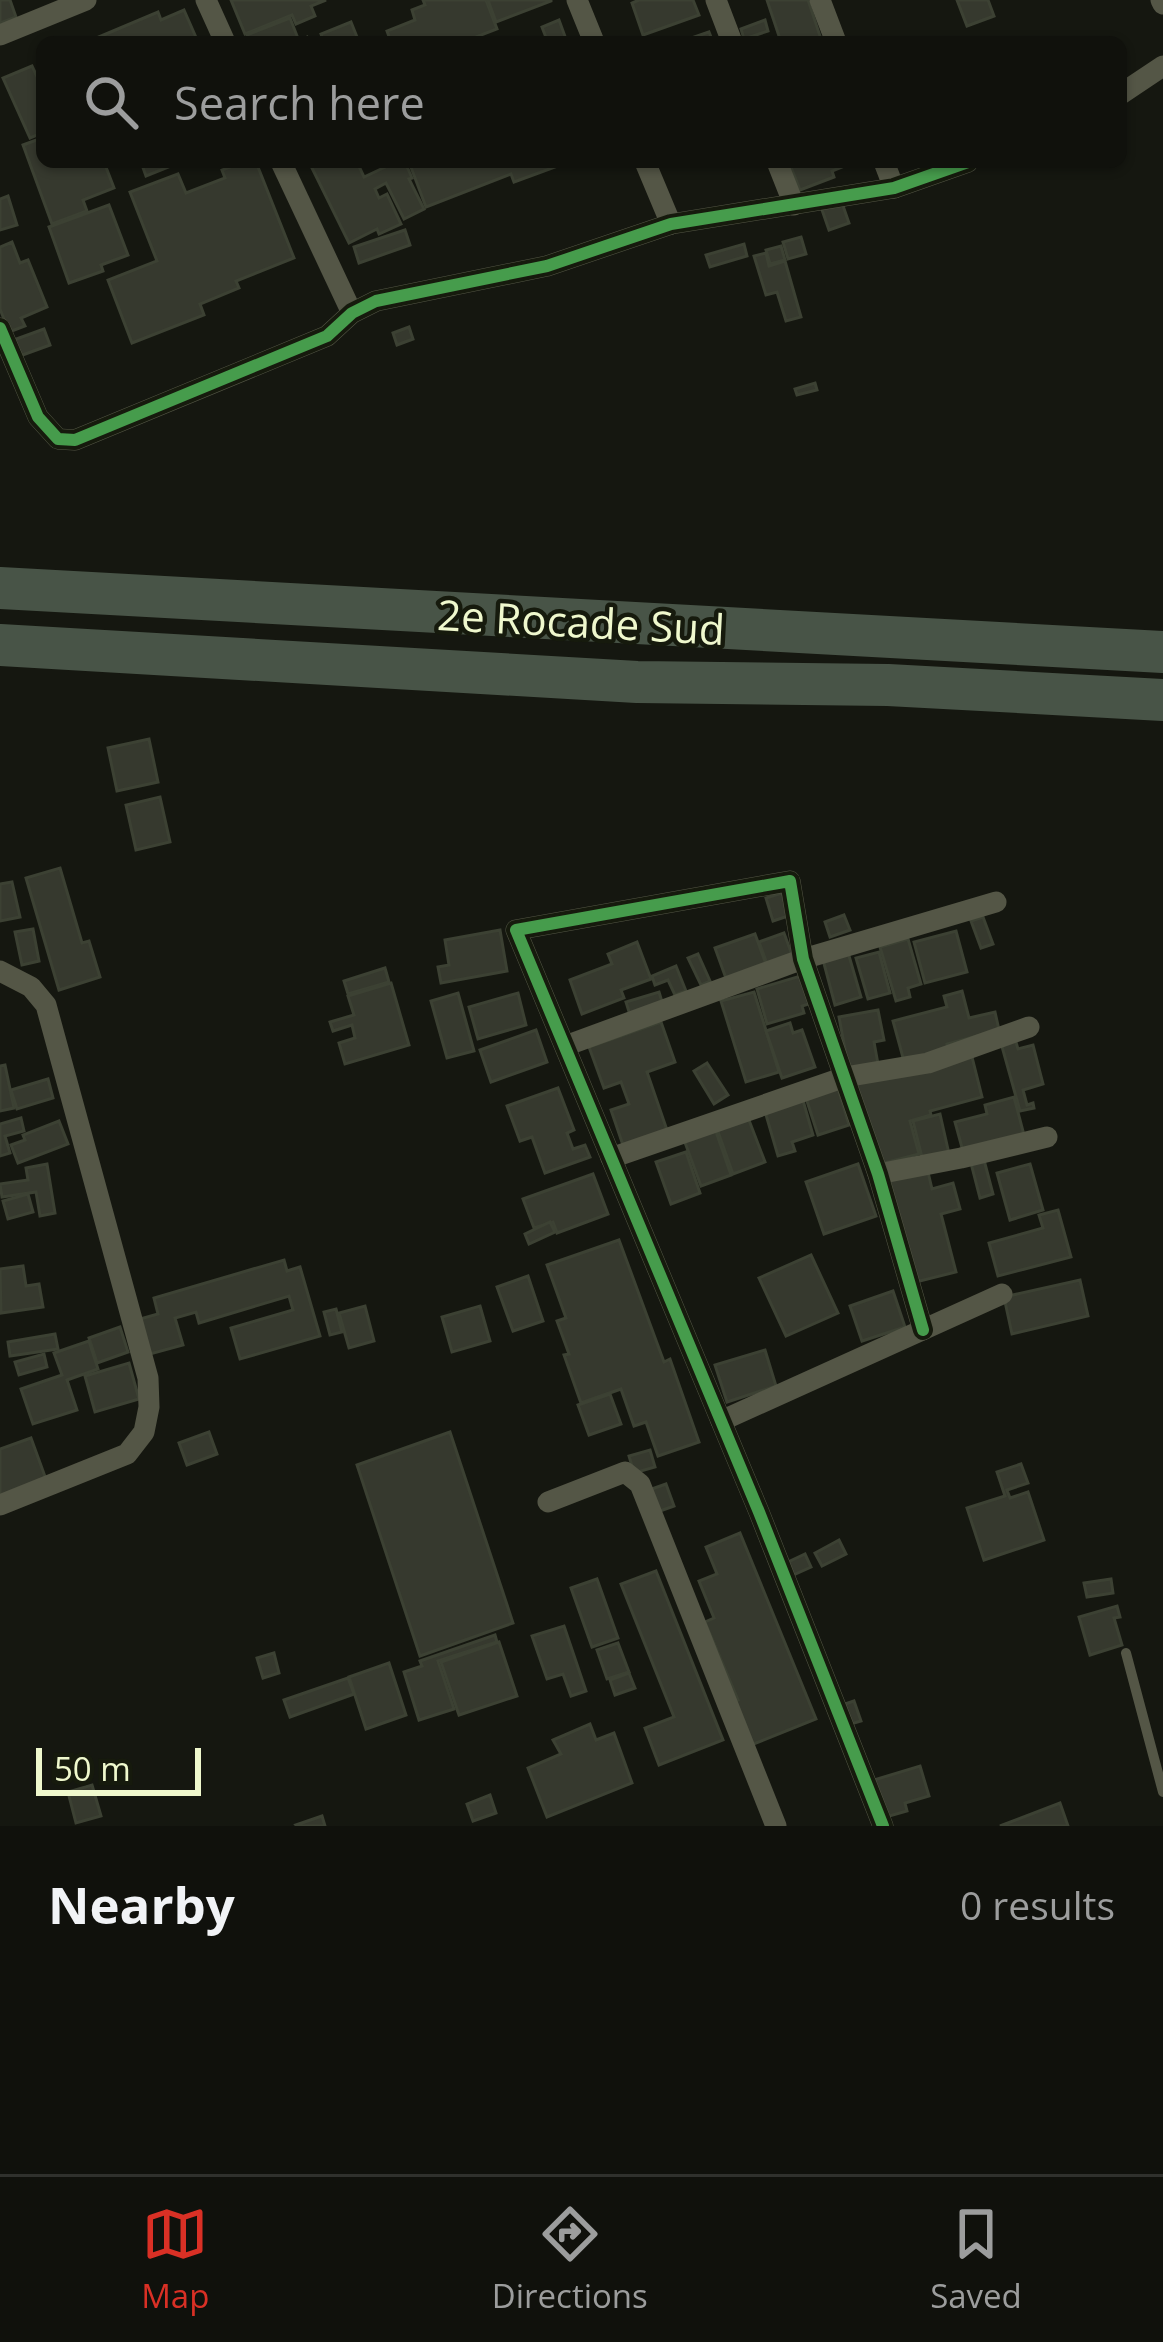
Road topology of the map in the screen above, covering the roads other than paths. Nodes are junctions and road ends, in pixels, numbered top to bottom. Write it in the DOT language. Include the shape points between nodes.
graph roads {
  1 [pos="86,0"];
  2 [pos="206,0"];
  3 [pos="577,0"];
  4 [pos="716,0"];
  5 [pos="820,0"];
  6 [pos="0,35"];
  7 [pos="223,36"];
  8 [pos="592,36"];
  9 [pos="730,36"];
  10 [pos="834,36"];
  11 [pos="1163,66"];
  12 [pos="1127,90"];
  13 [pos="284,168"];
  14 [pos="648,168"];
  15 [pos="780,168"];
  16 [pos="886,168"];
  17 [pos="951,168"];
  18 [pos="894,188"];
  19 [pos="794,205"];
  20 [pos="671,224"];
  21 [pos="352,313"];
  22 [pos="0,328"];
  23 [pos="0,588"];
  24 [pos="1163,630"];
  25 [pos="896,637"];
  26 [pos="0,645"];
  27 [pos="1163,652"];
  28 [pos="1163,700"];
  29 [pos="996,902"];
  30 [pos="803,959"];
  31 [pos="0,971"];
  32 [pos="1029,1027"];
  33 [pos="565,1046"];
  34 [pos="845,1077"];
  35 [pos="1047,1137"];
  36 [pos="611,1158"];
  37 [pos="878,1174"];
  38 [pos="1002,1294"];
  39 [pos="923,1330"];
  40 [pos="721,1421"];
  41 [pos="548,1502"];
  42 [pos="0,1505"];
  43 [pos="1126,1653"];
  44 [pos="1163,1792"];
  45 [pos="776,1826"];
  46 [pos="883,1826"];
  1 -- 6 [label="street"];
  2 -- 7 [label="street"];
  3 -- 8 [label="street"];
  4 -- 9 [label="street"];
  5 -- 10 [label="street"];
  11 -- 12 [label="street"];
  13 -- 21 [label="street"];
  14 -- 20 [label="street"];
  15 -- 19 [label="street"];
  16 -- 18 [label="street"];
  17 -- 18 [label="street"];
  18 -- 19 [label="street"];
  19 -- 20 [label="street"];
  20 -- 21 [label="street" via="547,266 376,301"];
  21 -- 22 [label="street" via="327,336 75,440 58,439 38,417"];
  23 -- 25 [label="highway, 2e Rocade Sud"];
  24 -- 25 [label="highway"];
  25 -- 27 [label="highway, 2e Rocade Sud"];
  26 -- 28 [label="highway, 2e Rocade Sud" via="637,682"];
  29 -- 30 [label="street"];
  30 -- 33 [label="street"];
  30 -- 33 [label="street" via="790,881 516,930"];
  30 -- 34 [label="street"];
  31 -- 42 [label="street" via="46,1005 148,1378 149,1407 144,1432 127,1454"];
  32 -- 34 [label="street" via="928,1063"];
  33 -- 36 [label="street"];
  34 -- 36 [label="street"];
  34 -- 37 [label="street"];
  35 -- 37 [label="street"];
  36 -- 40 [label="street"];
  37 -- 39 [label="street"];
  38 -- 39 [label="street"];
  39 -- 40 [label="street"];
  40 -- 46 [label="street"];
  41 -- 45 [label="street" via="626,1472 640,1484"];
  43 -- 44 [label="lane"];
}
